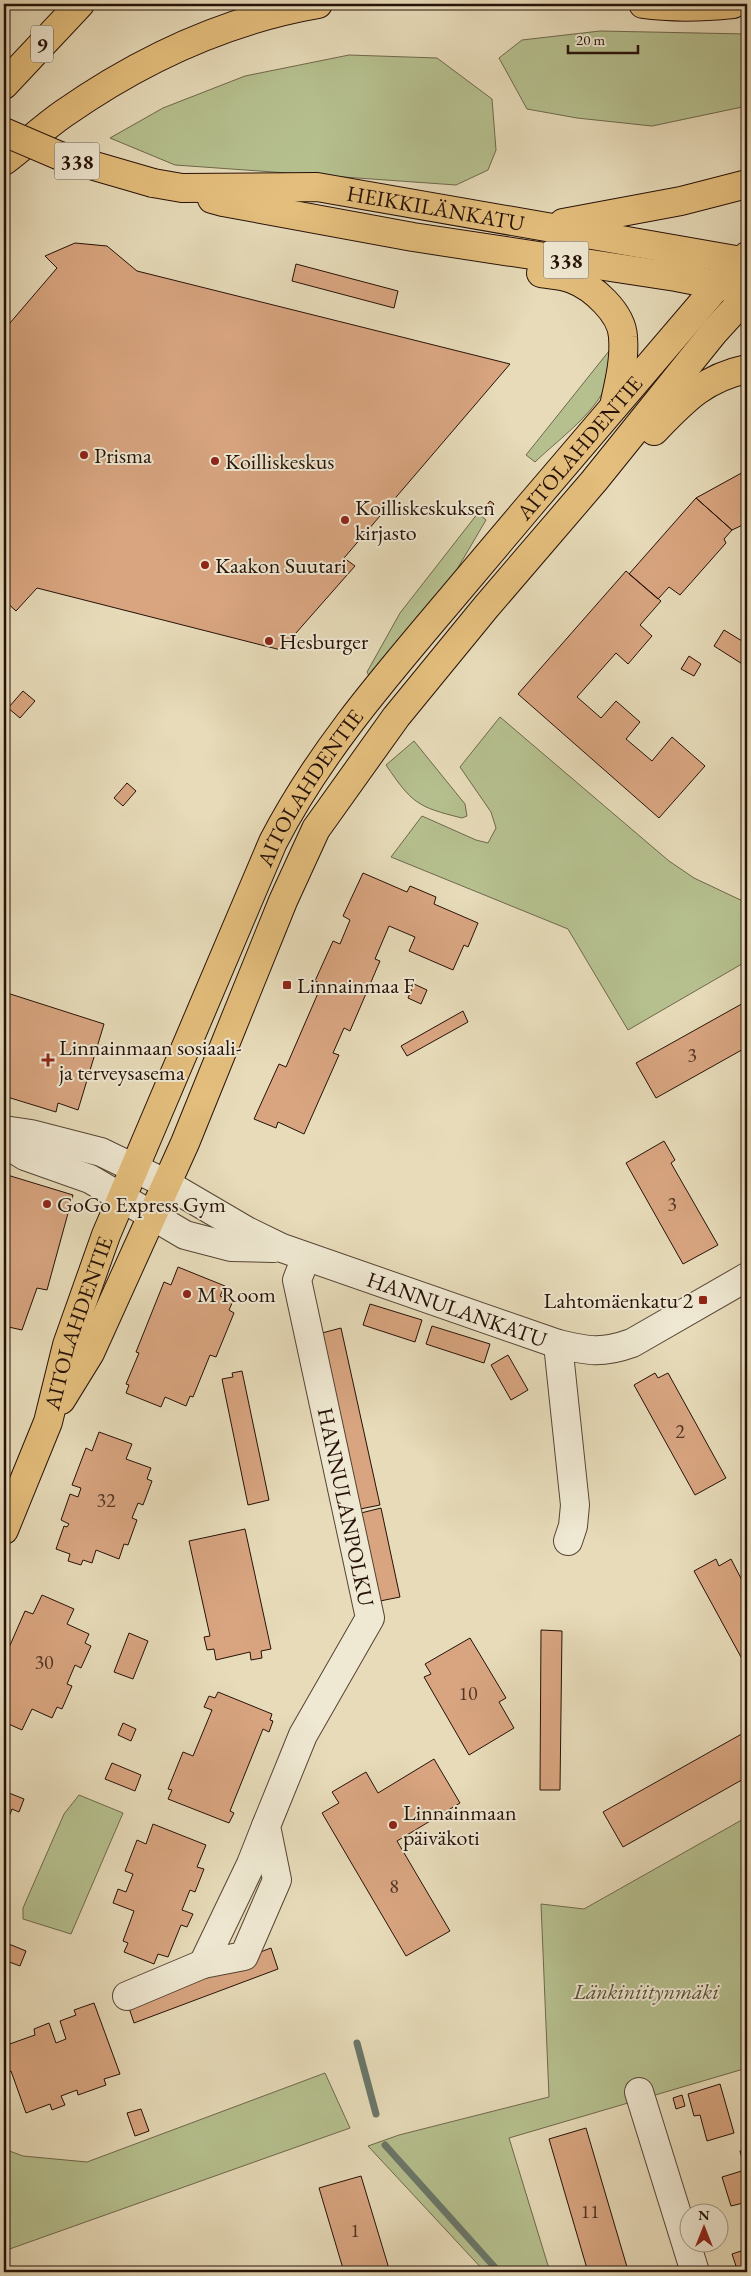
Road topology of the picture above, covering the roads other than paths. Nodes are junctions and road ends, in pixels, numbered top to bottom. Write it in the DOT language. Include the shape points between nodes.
graph roads {
  1 [pos="80,4"];
  2 [pos="318,4"];
  3 [pos="643,4"];
  4 [pos="733,4"];
  5 [pos="4,85"];
  6 [pos="4,132"];
  7 [pos="4,162"];
  8 [pos="747,184"];
  9 [pos="182,188"];
  10 [pos="539,227"];
  11 [pos="413,237"];
  12 [pos="746,260"];
  13 [pos="718,286"];
  14 [pos="747,291"];
  15 [pos="747,296"];
  16 [pos="747,368"];
  17 [pos="614,407"];
  18 [pos="594,481"];
  19 [pos="4,1130"];
  20 [pos="4,1143"];
  21 [pos="134,1168"];
  22 [pos="165,1183"];
  23 [pos="122,1197"];
  24 [pos="151,1216"];
  25 [pos="294,1252"];
  26 [pos="747,1278"];
  27 [pos="558,1344"];
  28 [pos="48,1422"];
  29 [pos="4,1530"];
  30 [pos="568,1541"];
  31 [pos="127,1996"];
  32 [pos="639,2092"];
  33 [pos="695,2272"];
  1 -- 5 [label="main road, 9"];
  2 -- 7 [label="main road" via="258,18 199,38 141,65 63,114"];
  3 -- 4 [label="main road"];
  6 -- 9 [label="main road, HEIKKILÄNKATU / 338, bridge" via="60,156 152,183"];
  8 -- 10 [label="main road" via="681,201"];
  9 -- 10 [label="main road, HEIKKILÄNKATU / 338" via="317,187"];
  9 -- 11 [label="main road, HEIKKILÄNKATU / 338" via="223,202"];
  10 -- 12 [label="main road, HEIKKILÄNKATU / 338"];
  11 -- 13 [label="main road, HEIKKILÄNKATU / 338"];
  11 -- 17 [label="main road" via="468,258 572,279 601,298 616,315 623,334 623,358"];
  12 -- 13 [label="main road, AITOLAHDENTIE / 338"];
  13 -- 14 [label="main road, HEIKKILÄNKATU"];
  13 -- 17 [label="main road, AITOLAHDENTIE"];
  15 -- 18 [label="main road, AITOLAHDENTIE"];
  16 -- 18 [label="main road" via="705,383"];
  17 -- 21 [label="main road, AITOLAHDENTIE" via="370,694 287,815"];
  18 -- 22 [label="main road, AITOLAHDENTIE" via="396,717 316,829 283,901 185,1143"];
  19 -- 21 [label="street, HANNULANKATU" via="101,1152"];
  20 -- 23 [label="street, HANNULANKATU" via="25,1156 90,1179"];
  21 -- 22 [label="street, HANNULANKATU"];
  21 -- 23 [label="main road, AITOLAHDENTIE"];
  22 -- 24 [label="main road, AITOLAHDENTIE"];
  22 -- 25 [label="street, HANNULANKATU" via="247,1231"];
  23 -- 24 [label="street, HANNULANKATU"];
  23 -- 28 [label="main road, AITOLAHDENTIE" via="67,1345"];
  24 -- 25 [label="street, HANNULANKATU" via="185,1235 230,1247"];
  24 -- 28 [label="main road, AITOLAHDENTIE" via="90,1353"];
  25 -- 27 [label="street, HANNULANKATU"];
  25 -- 31 [label="street, HANNULANPOLKU" via="297,1280 370,1618 303,1735 251,1864 203,1964"];
  26 -- 27 [label="street" via="614,1350 592,1352"];
  27 -- 30 [label="street, HANNULANKATU" via="575,1505"];
  28 -- 29 [label="main road, AITOLAHDENTIE"];
  32 -- 33 [label="street"];
}
